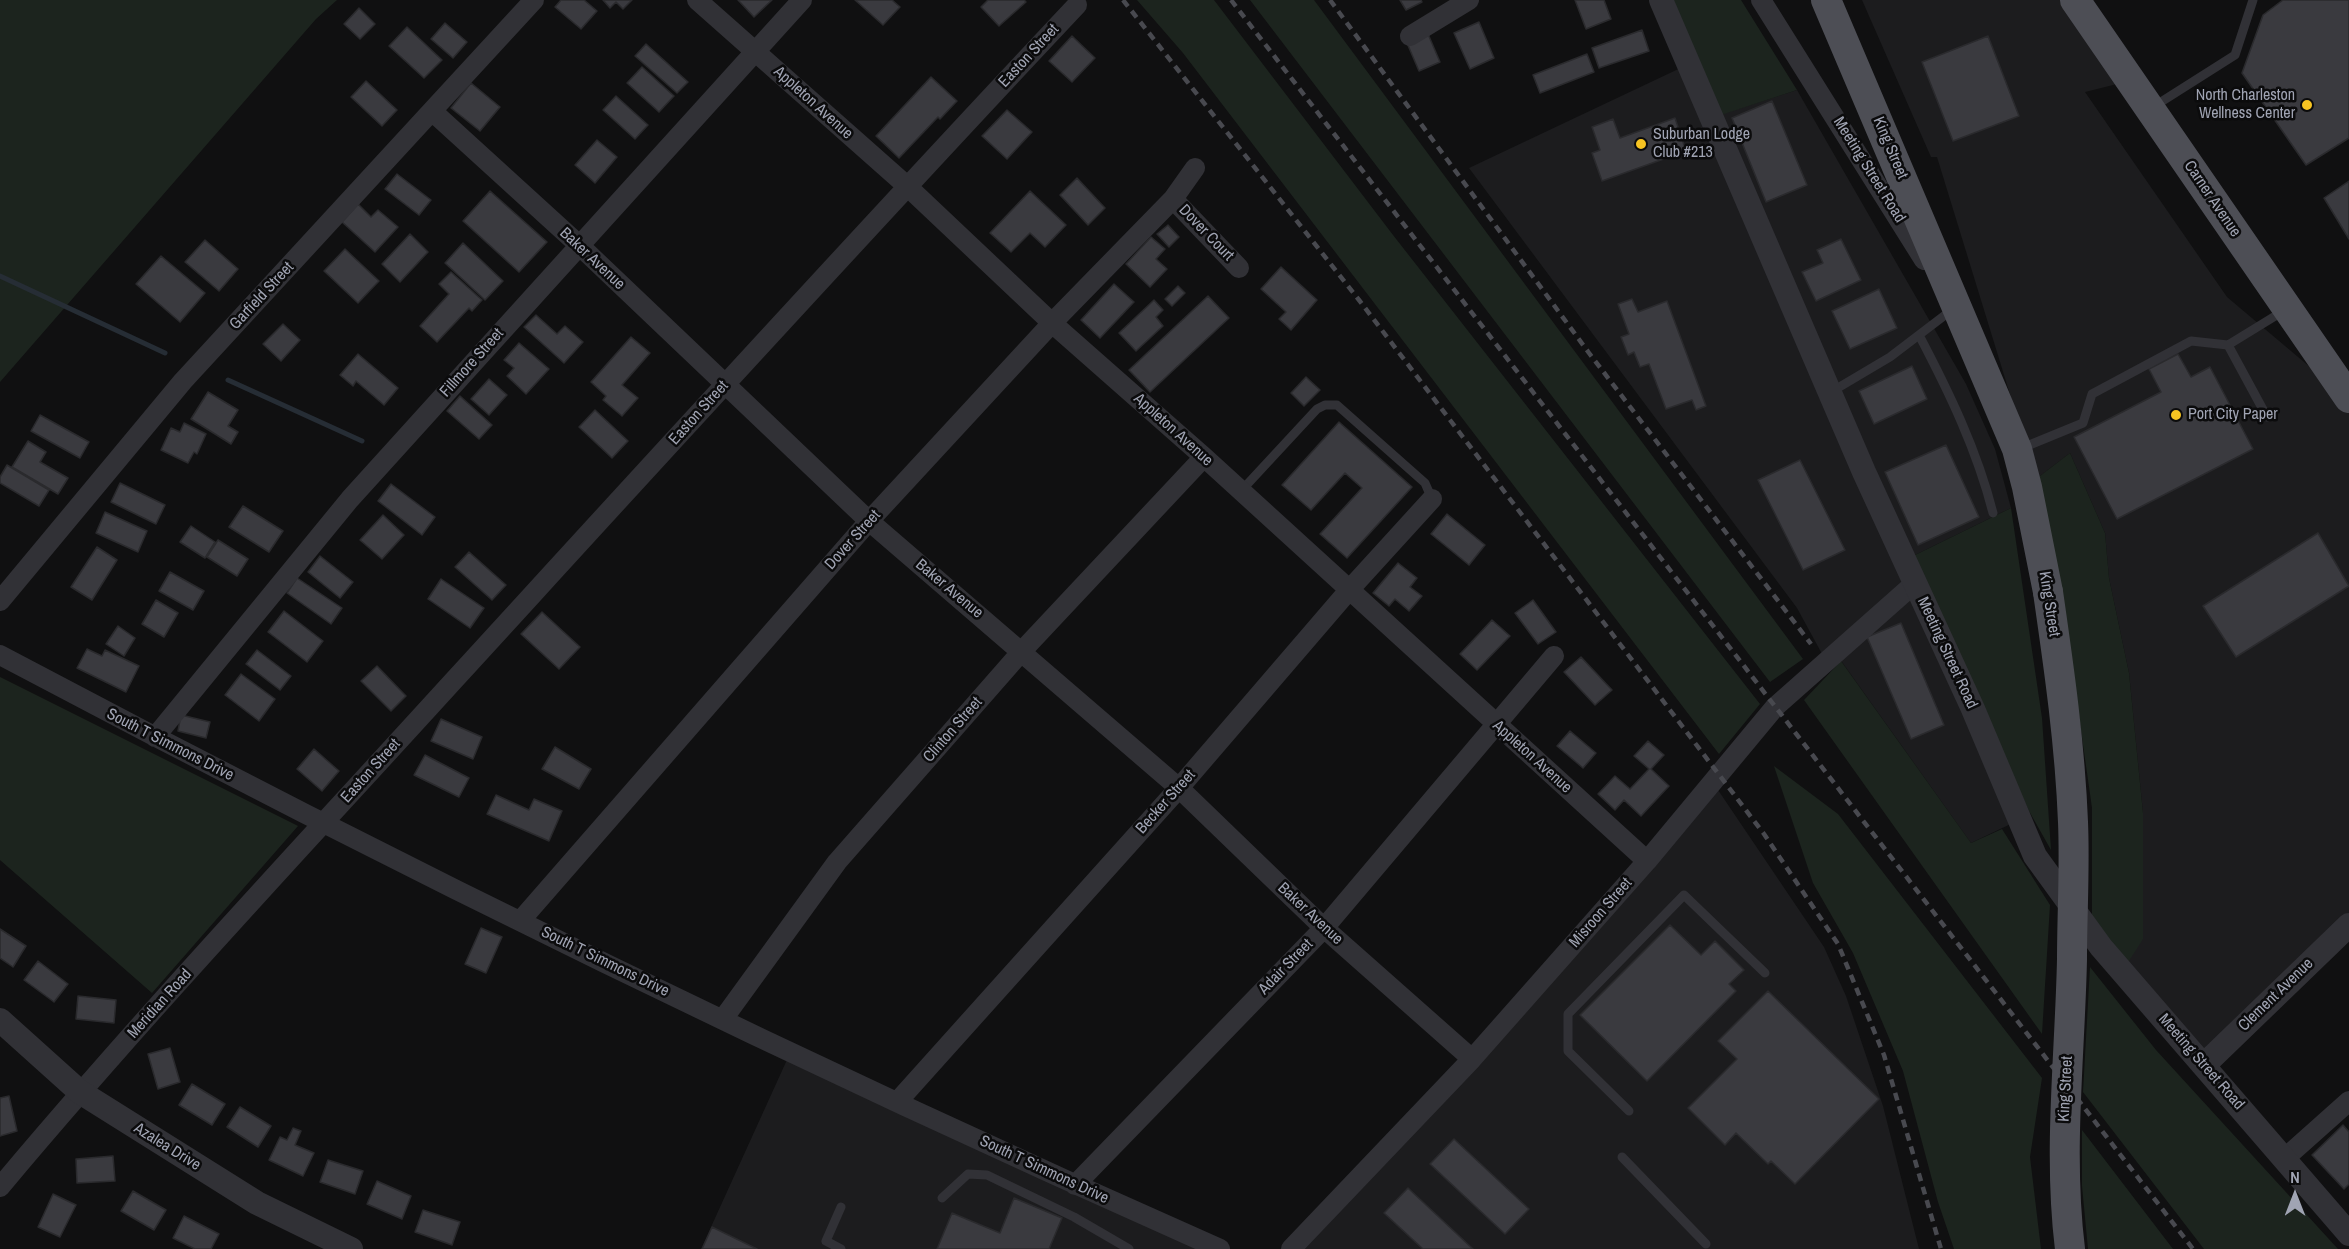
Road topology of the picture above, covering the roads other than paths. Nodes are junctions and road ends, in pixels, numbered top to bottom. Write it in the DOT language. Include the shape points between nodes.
graph roads {
  1 [pos="534,0"];
  2 [pos="697,0"];
  3 [pos="802,0"];
  4 [pos="1469,0"];
  5 [pos="1661,0"];
  6 [pos="1761,0"];
  7 [pos="1827,0"];
  8 [pos="2075,0"];
  9 [pos="2253,0"];
  10 [pos="1077,5"];
  11 [pos="1410,36"];
  12 [pos="756,51"];
  13 [pos="2151,108"];
  14 [pos="432,111"];
  15 [pos="1195,168"];
  16 [pos="907,186"];
  17 [pos="1173,199"];
  18 [pos="579,245"];
  19 [pos="1239,268"];
  20 [pos="2287,308"];
  21 [pos="1953,309"];
  22 [pos="1052,323"];
  23 [pos="1919,335"];
  24 [pos="2228,345"];
  25 [pos="725,384"];
  26 [pos="1830,393"];
  27 [pos="2349,398"];
  28 [pos="2001,409"];
  29 [pos="2267,417"];
  30 [pos="2016,449"];
  31 [pos="1204,457"];
  32 [pos="1241,491"];
  33 [pos="1432,499"];
  34 [pos="1993,513"];
  35 [pos="869,521"];
  36 [pos="1915,583"];
  37 [pos="1350,589"];
  38 [pos="0,601"];
  39 [pos="1022,651"];
  40 [pos="0,655"];
  41 [pos="1554,656"];
  42 [pos="1497,725"];
  43 [pos="155,737"];
  44 [pos="1179,788"];
  45 [pos="324,823"];
  46 [pos="1647,861"];
  47 [pos="521,920"];
  48 [pos="2349,925"];
  49 [pos="1324,928"];
  50 [pos="1765,973"];
  51 [pos="723,1019"];
  52 [pos="0,1020"];
  53 [pos="1472,1059"];
  54 [pos="2204,1065"];
  55 [pos="80,1092"];
  56 [pos="898,1101"];
  57 [pos="2349,1101"];
  58 [pos="1629,1111"];
  59 [pos="1622,1157"];
  60 [pos="2284,1159"];
  61 [pos="1075,1185"];
  62 [pos="0,1187"];
  63 [pos="942,1198"];
  64 [pos="841,1207"];
  65 [pos="2349,1234"];
  66 [pos="1706,1244"];
  67 [pos="351,1249"];
  68 [pos="841,1249"];
  69 [pos="1129,1249"];
  70 [pos="1220,1249"];
  71 [pos="1291,1249"];
  72 [pos="2070,1249"];
  1 -- 14 [label="street, Garfield Street"];
  2 -- 12 [label="street, Appleton Avenue"];
  3 -- 12 [label="street, Fillmore Street"];
  4 -- 11 [label="street"];
  5 -- 26 [label="street, Meeting Street Road"];
  6 -- 21 [label="street, Meeting Street Road"];
  7 -- 28 [label="main road, King Street"];
  8 -- 13 [label="main road, Carner Avenue"];
  9 -- 13 [label="lane" via="2235,55"];
  10 -- 16 [label="street, Easton Street"];
  12 -- 16 [label="street, Appleton Avenue"];
  12 -- 18 [label="street, Fillmore Street"];
  13 -- 20 [label="main road, Carner Avenue"];
  14 -- 18 [label="street, Baker Avenue"];
  14 -- 38 [label="street, Garfield Street" via="183,381"];
  15 -- 17 [label="street, Dover Street"];
  16 -- 22 [label="street, Appleton Avenue"];
  16 -- 25 [label="street, Easton Street"];
  17 -- 19 [label="street, Dover Court"];
  17 -- 22 [label="street, Dover Street"];
  18 -- 25 [label="street, Baker Avenue"];
  18 -- 43 [label="street, Fillmore Street" via="350,499"];
  20 -- 24 [label="lane"];
  20 -- 27 [label="main road, Carner Avenue"];
  21 -- 23 [label="lane"];
  21 -- 28 [label="street, Meeting Street Road"];
  22 -- 31 [label="street, Appleton Avenue"];
  22 -- 35 [label="street, Dover Street"];
  23 -- 26 [label="lane"];
  23 -- 34 [label="lane" via="1952,400 1983,475"];
  24 -- 29 [label="lane"];
  24 -- 30 [label="lane" via="2191,342 2092,394 2083,423"];
  25 -- 35 [label="street, Baker Avenue"];
  25 -- 45 [label="street, Easton Street"];
  26 -- 36 [label="street, Meeting Street Road"];
  28 -- 30 [label="main road, King Street"];
  30 -- 72 [label="main road, King Street, bridge" via="2048,592 2062,692 2073,823 2072,962 2063,1143"];
  31 -- 32 [label="street, Appleton Avenue"];
  31 -- 39 [label="street, Clinton Street"];
  32 -- 33 [label="lane" via="1317,409 1337,405 1425,483"];
  32 -- 37 [label="street, Appleton Avenue"];
  33 -- 37 [label="street, Becker Street"];
  35 -- 39 [label="street, Baker Avenue"];
  35 -- 47 [label="street, Dover Street"];
  36 -- 46 [label="street, Misroon Street" via="1775,707"];
  36 -- 54 [label="street, Meeting Street Road" via="2035,856 2101,947"];
  37 -- 42 [label="street, Appleton Avenue"];
  37 -- 44 [label="street, Becker Street"];
  39 -- 44 [label="street, Baker Avenue"];
  39 -- 51 [label="street, Clinton Street" via="837,862"];
  40 -- 43 [label="street, South T Simmons Drive"];
  41 -- 42 [label="street, Adair Street"];
  42 -- 46 [label="street, Appleton Avenue"];
  42 -- 49 [label="street, Adair Street"];
  43 -- 45 [label="street, South T Simmons Drive"];
  44 -- 49 [label="street, Baker Avenue"];
  44 -- 56 [label="street, Becker Street"];
  45 -- 47 [label="street, South T Simmons Drive"];
  45 -- 55 [label="street, Meridian Road"];
  46 -- 53 [label="street, Misroon Street"];
  47 -- 51 [label="street, South T Simmons Drive"];
  48 -- 54 [label="street, Clement Avenue"];
  49 -- 53 [label="street, Baker Avenue"];
  49 -- 61 [label="street, Adair Street"];
  50 -- 58 [label="lane" via="1684,895 1568,1014 1568,1051"];
  51 -- 56 [label="street, South T Simmons Drive"];
  52 -- 55 [label="street, Azalea Drive"];
  53 -- 71 [label="street, Misroon Street"];
  54 -- 60 [label="street, Meeting Street Road"];
  55 -- 62 [label="street, Meridian Road"];
  55 -- 67 [label="street, Azalea Drive" via="257,1203"];
  56 -- 61 [label="street, South T Simmons Drive"];
  57 -- 60 [label="street"];
  59 -- 66 [label="lane"];
  60 -- 65 [label="street, Meeting Street Road"];
  61 -- 70 [label="street, South T Simmons Drive"];
  63 -- 69 [label="lane" via="968,1174 987,1175"];
  64 -- 68 [label="lane" via="826,1241"];
}
